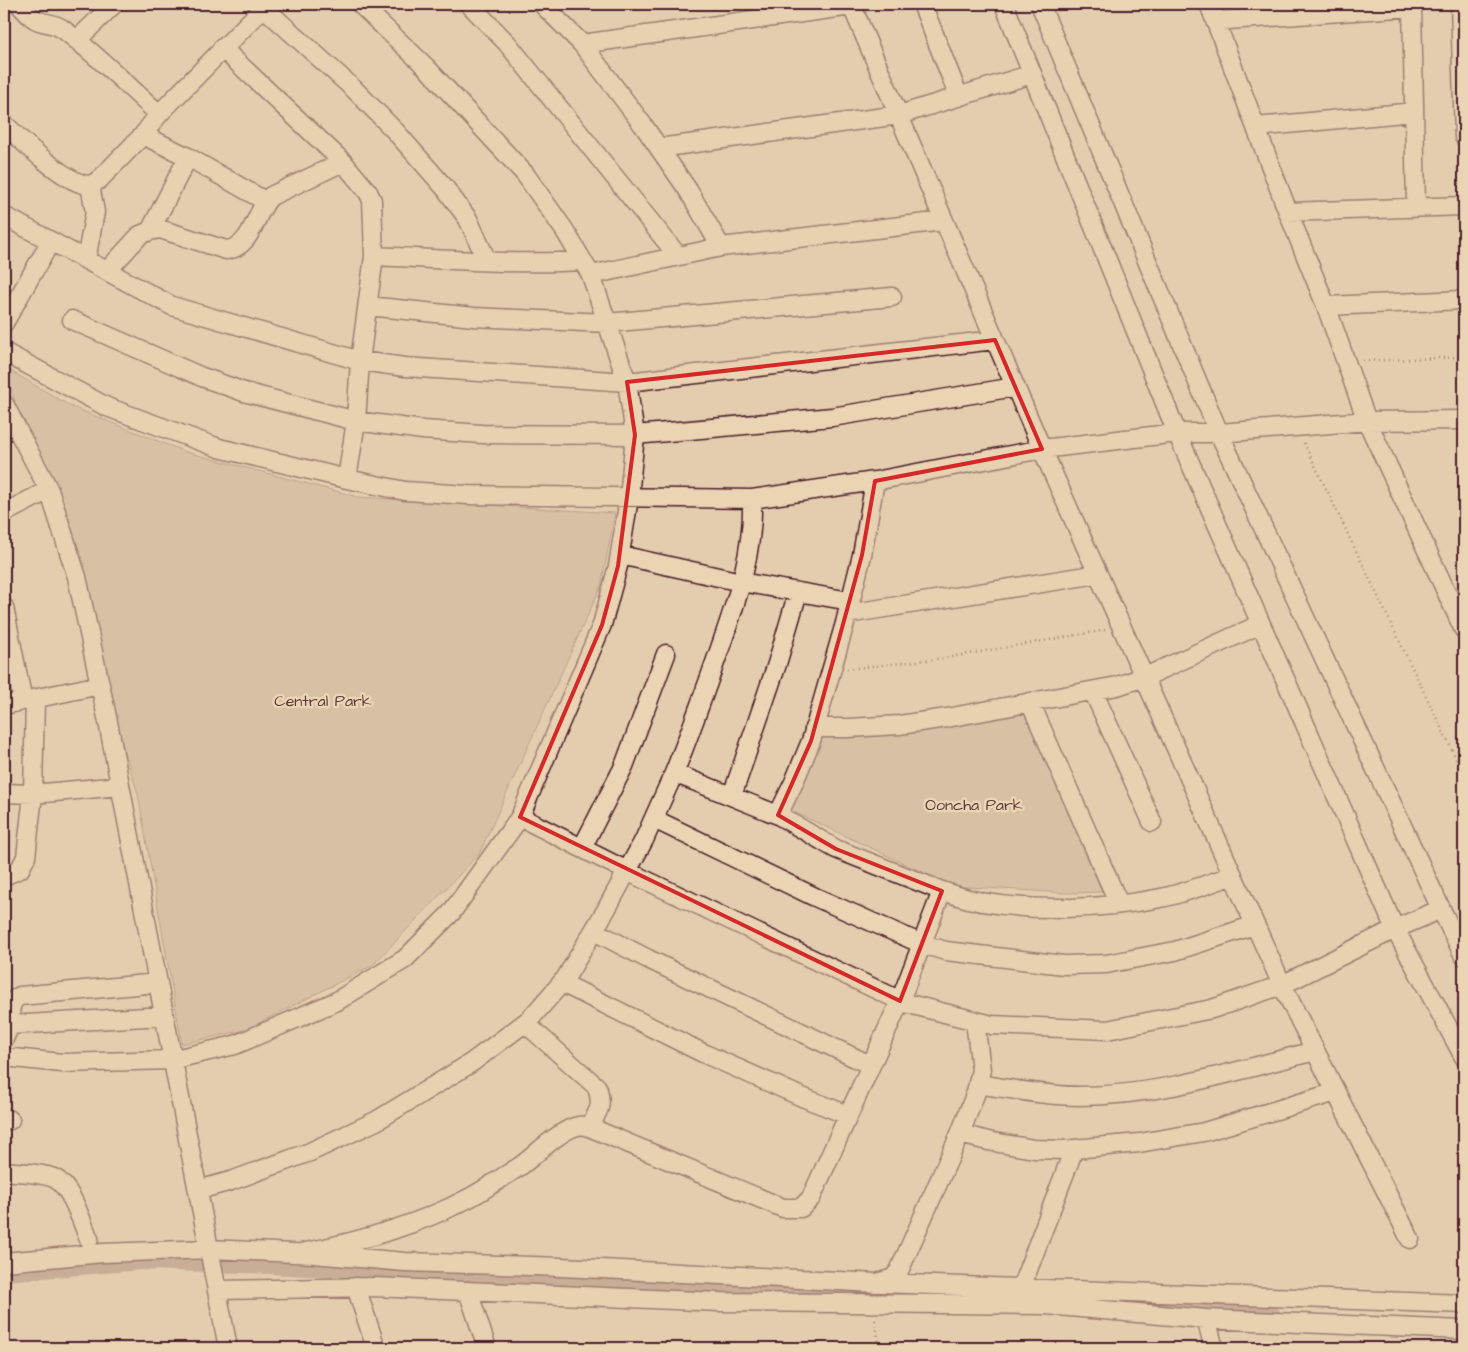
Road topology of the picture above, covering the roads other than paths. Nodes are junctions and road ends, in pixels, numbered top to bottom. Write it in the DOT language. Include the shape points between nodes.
graph roads {
  1 [pos="19,4"];
  2 [pos="114,4"];
  3 [pos="360,4"];
  4 [pos="469,4"];
  5 [pos="542,4"];
  6 [pos="922,4"];
  7 [pos="1004,4"];
  8 [pos="1040,4"];
  9 [pos="1209,4"];
  10 [pos="1460,4"];
  11 [pos="852,5"];
  12 [pos="1412,5"];
  13 [pos="265,6"];
  14 [pos="1215,21"];
  15 [pos="77,40"];
  16 [pos="582,44"];
  17 [pos="222,48"];
  18 [pos="1032,74"];
  19 [pos="959,97"];
  20 [pos="1414,112"];
  21 [pos="159,114"];
  22 [pos="899,115"];
  23 [pos="4,124"];
  24 [pos="1256,127"];
  25 [pos="143,135"];
  26 [pos="1464,138"];
  27 [pos="660,148"];
  28 [pos="188,157"];
  29 [pos="343,162"];
  30 [pos="90,185"];
  31 [pos="265,201"];
  32 [pos="1464,206"];
  33 [pos="1416,208"];
  34 [pos="1288,212"];
  35 [pos="4,216"];
  36 [pos="944,221"];
  37 [pos="150,231"];
  38 [pos="51,241"];
  39 [pos="721,247"];
  40 [pos="374,256"];
  41 [pos="678,256"];
  42 [pos="86,260"];
  43 [pos="487,261"];
  44 [pos="587,268"];
  45 [pos="107,271"];
  46 [pos="892,297"];
  47 [pos="1464,300"];
  48 [pos="368,306"];
  49 [pos="1326,306"];
  50 [pos="72,320"];
  51 [pos="4,323"];
  52 [pos="607,323"];
  53 [pos="995,340"];
  54 [pos="4,352"];
  55 [pos="360,361"];
  56 [pos="627,382"];
  57 [pos="1015,387"];
  58 [pos="4,404"];
  59 [pos="1464,420"];
  60 [pos="356,421"];
  61 [pos="1367,421"];
  62 [pos="1177,433"];
  63 [pos="1218,433"];
  64 [pos="634,435"];
  65 [pos="1042,449"];
  66 [pos="347,480"];
  67 [pos="874,481"];
  68 [pos="49,490"];
  69 [pos="629,498"];
  70 [pos="752,499"];
  71 [pos="4,513"];
  72 [pos="620,555"];
  73 [pos="1098,574"];
  74 [pos="741,582"];
  75 [pos="798,592"];
  76 [pos="4,607"];
  77 [pos="848,608"];
  78 [pos="1261,624"];
  79 [pos="1464,630"];
  80 [pos="666,654"];
  81 [pos="1145,678"];
  82 [pos="100,686"];
  83 [pos="1093,691"];
  84 [pos="29,700"];
  85 [pos="1030,702"];
  86 [pos="4,705"];
  87 [pos="814,728"];
  88 [pos="674,773"];
  89 [pos="120,786"];
  90 [pos="4,793"];
  91 [pos="33,794"];
  92 [pos="732,796"];
  93 [pos="778,815"];
  94 [pos="520,817"];
  95 [pos="654,819"];
  96 [pos="1152,822"];
  97 [pos="582,848"];
  98 [pos="628,872"];
  99 [pos="4,876"];
  100 [pos="1233,876"];
  101 [pos="942,891"];
  102 [pos="1119,904"];
  103 [pos="1441,910"];
  104 [pos="1255,925"];
  105 [pos="1395,930"];
  106 [pos="594,931"];
  107 [pos="922,944"];
  108 [pos="1464,956"];
  109 [pos="157,983"];
  110 [pos="562,983"];
  111 [pos="1282,985"];
  112 [pos="900,1001"];
  113 [pos="163,1016"];
  114 [pos="975,1021"];
  115 [pos="525,1023"];
  116 [pos="7,1032"];
  117 [pos="1315,1051"];
  118 [pos="4,1057"];
  119 [pos="1464,1057"];
  120 [pos="172,1060"];
  121 [pos="870,1065"];
  122 [pos="978,1084"];
  123 [pos="1336,1092"];
  124 [pos="848,1115"];
  125 [pos="589,1127"];
  126 [pos="960,1134"];
  127 [pos="1074,1149"];
  128 [pos="4,1171"];
  129 [pos="198,1190"];
  130 [pos="89,1239"];
  131 [pos="1410,1239"];
  132 [pos="211,1252"];
  133 [pos="302,1254"];
  134 [pos="4,1262"];
  135 [pos="877,1283"];
  136 [pos="356,1287"];
  137 [pos="1021,1288"];
  138 [pos="218,1290"];
  139 [pos="468,1291"];
  140 [pos="1464,1304"];
  141 [pos="1206,1319"];
  142 [pos="1464,1330"];
  143 [pos="228,1348"];
  144 [pos="376,1348"];
  145 [pos="487,1348"];
  146 [pos="1214,1348"];
  1 -- 15 [label="street" via="31,17 57,25"];
  2 -- 15 [label="street"];
  3 -- 44 [label="street" via="426,67 525,174"];
  4 -- 41 [label="street" via="507,42"];
  5 -- 16 [label="street"];
  6 -- 19 [label="street"];
  7 -- 18 [label="street"];
  8 -- 63 [label="street"];
  9 -- 14 [label="street"];
  10 -- 26 [label="street"];
  11 -- 16 [label="street"];
  11 -- 22 [label="street"];
  12 -- 14 [label="street"];
  12 -- 20 [label="street"];
  13 -- 17 [label="street"];
  13 -- 43 [label="street" via="354,89 445,188 468,219"];
  14 -- 24 [label="street"];
  15 -- 21 [label="street"];
  16 -- 27 [label="street"];
  17 -- 21 [label="street"];
  17 -- 29 [label="street"];
  18 -- 19 [label="street"];
  18 -- 62 [label="street"];
  19 -- 22 [label="street"];
  20 -- 24 [label="street"];
  20 -- 33 [label="street"];
  21 -- 25 [label="street"];
  22 -- 27 [label="street"];
  22 -- 36 [label="street"];
  23 -- 30 [label="street" via="40,157 76,182"];
  24 -- 34 [label="street"];
  25 -- 28 [label="street"];
  25 -- 30 [label="street" via="99,180"];
  27 -- 39 [label="street"];
  28 -- 31 [label="street"];
  28 -- 37 [label="street"];
  29 -- 31 [label="street"];
  29 -- 40 [label="street" via="372,200"];
  30 -- 42 [label="street" via="94,212"];
  31 -- 37 [label="street" via="244,243 232,250 160,229"];
  32 -- 33 [label="street"];
  33 -- 34 [label="street"];
  34 -- 49 [label="street"];
  35 -- 38 [label="street"];
  36 -- 39 [label="street"];
  36 -- 53 [label="street"];
  37 -- 45 [label="street" via="140,235"];
  38 -- 42 [label="street"];
  38 -- 51 [label="street"];
  39 -- 41 [label="street"];
  40 -- 43 [label="street"];
  40 -- 48 [label="street"];
  41 -- 44 [label="street"];
  42 -- 45 [label="street"];
  43 -- 44 [label="street" via="552,263"];
  44 -- 52 [label="street"];
  45 -- 55 [label="street" via="172,306"];
  46 -- 52 [label="street"];
  47 -- 49 [label="street"];
  48 -- 52 [label="street" via="474,317"];
  48 -- 55 [label="street"];
  49 -- 61 [label="street"];
  50 -- 60 [label="street" via="244,392"];
  52 -- 56 [label="street"];
  53 -- 56 [label="street"];
  53 -- 57 [label="street"];
  54 -- 66 [label="street" via="107,407 219,448"];
  55 -- 56 [label="street" via="406,368"];
  55 -- 60 [label="street"];
  56 -- 64 [label="street"];
  57 -- 64 [label="street" via="832,417"];
  57 -- 65 [label="street"];
  58 -- 68 [label="street"];
  59 -- 61 [label="street"];
  60 -- 64 [label="street" via="482,434"];
  60 -- 66 [label="street"];
  61 -- 63 [label="street"];
  61 -- 79 [label="street"];
  62 -- 63 [label="street"];
  62 -- 65 [label="street"];
  62 -- 78 [label="street"];
  63 -- 103 [label="street"];
  64 -- 69 [label="street"];
  65 -- 67 [label="street"];
  65 -- 73 [label="street"];
  66 -- 69 [label="street" via="406,491 468,495"];
  67 -- 70 [label="street"];
  67 -- 77 [label="street" via="862,555"];
  68 -- 71 [label="street"];
  68 -- 82 [label="street" via="77,577"];
  69 -- 70 [label="street"];
  69 -- 72 [label="street"];
  70 -- 74 [label="street" via="753,523"];
  72 -- 74 [label="street"];
  72 -- 94 [label="street" via="602,626"];
  73 -- 77 [label="street"];
  73 -- 81 [label="street"];
  74 -- 75 [label="street"];
  74 -- 88 [label="street"];
  75 -- 77 [label="street"];
  75 -- 92 [label="street"];
  76 -- 84 [label="street"];
  77 -- 87 [label="street"];
  78 -- 81 [label="street"];
  78 -- 105 [label="street"];
  80 -- 97 [label="street" via="624,766"];
  81 -- 83 [label="street"];
  81 -- 100 [label="street"];
  82 -- 84 [label="street"];
  82 -- 89 [label="street"];
  83 -- 85 [label="street"];
  83 -- 96 [label="street"];
  84 -- 86 [label="street"];
  84 -- 91 [label="street"];
  85 -- 87 [label="street" via="899,725"];
  85 -- 102 [label="street"];
  87 -- 93 [label="street"];
  88 -- 92 [label="street"];
  88 -- 95 [label="street"];
  89 -- 91 [label="street"];
  89 -- 109 [label="street"];
  90 -- 91 [label="street"];
  91 -- 99 [label="street" via="26,857 20,868"];
  92 -- 93 [label="street"];
  93 -- 101 [label="street" via="836,848"];
  94 -- 97 [label="street"];
  94 -- 120 [label="street" via="450,913 405,959 337,1001 235,1045"];
  95 -- 98 [label="street"];
  95 -- 107 [label="street" via="815,898"];
  97 -- 98 [label="street"];
  98 -- 106 [label="street"];
  98 -- 112 [label="street"];
  100 -- 102 [label="street" via="1161,898"];
  100 -- 104 [label="street"];
  101 -- 102 [label="street" via="982,902 1018,906 1064,908"];
  101 -- 107 [label="street"];
  103 -- 105 [label="street"];
  103 -- 108 [label="street"];
  104 -- 107 [label="street" via="1175,951 1106,964 1064,965 946,951"];
  104 -- 111 [label="street"];
  105 -- 111 [label="street"];
  105 -- 119 [label="street"];
  106 -- 110 [label="street"];
  106 -- 121 [label="street"];
  107 -- 112 [label="street"];
  109 -- 113 [label="street"];
  109 -- 116 [label="street" via="20,996 11,1003"];
  110 -- 115 [label="street"];
  110 -- 124 [label="street" via="705,1054"];
  111 -- 114 [label="street" via="1212,1009 1107,1030 992,1025"];
  111 -- 117 [label="street"];
  112 -- 114 [label="street"];
  112 -- 121 [label="street"];
  113 -- 116 [label="street"];
  113 -- 120 [label="street"];
  114 -- 122 [label="street" via="981,1070"];
  115 -- 125 [label="street" via="597,1088 600,1110"];
  115 -- 129 [label="street" via="471,1063 376,1121 310,1152"];
  117 -- 122 [label="street" via="1156,1090 1081,1096"];
  117 -- 123 [label="street"];
  118 -- 120 [label="street" via="62,1063"];
  120 -- 129 [label="street"];
  121 -- 124 [label="street"];
  122 -- 126 [label="street"];
  123 -- 127 [label="street" via="1204,1132 1139,1144"];
  123 -- 131 [label="street"];
  124 -- 125 [label="street" via="811,1198 801,1208 792,1209 782,1208"];
  125 -- 133 [label="street" via="573,1127 468,1199 415,1223"];
  126 -- 127 [label="street" via="1034,1149"];
  126 -- 135 [label="street" via="899,1271 893,1278"];
  127 -- 137 [label="street"];
  128 -- 130 [label="street" via="40,1174 55,1179 72,1200"];
  129 -- 132 [label="street"];
  132 -- 133 [label="street"];
  132 -- 134 [label="street" via="103,1253"];
  132 -- 138 [label="street"];
  133 -- 135 [label="street" via="404,1262"];
  135 -- 137 [label="street"];
  136 -- 138 [label="street"];
  136 -- 139 [label="street"];
  136 -- 144 [label="street"];
  137 -- 140 [label="street"];
  138 -- 143 [label="street"];
  139 -- 141 [label="street" via="720,1302 1046,1305"];
  139 -- 145 [label="street"];
  141 -- 142 [label="street"];
  141 -- 146 [label="street"];
}
